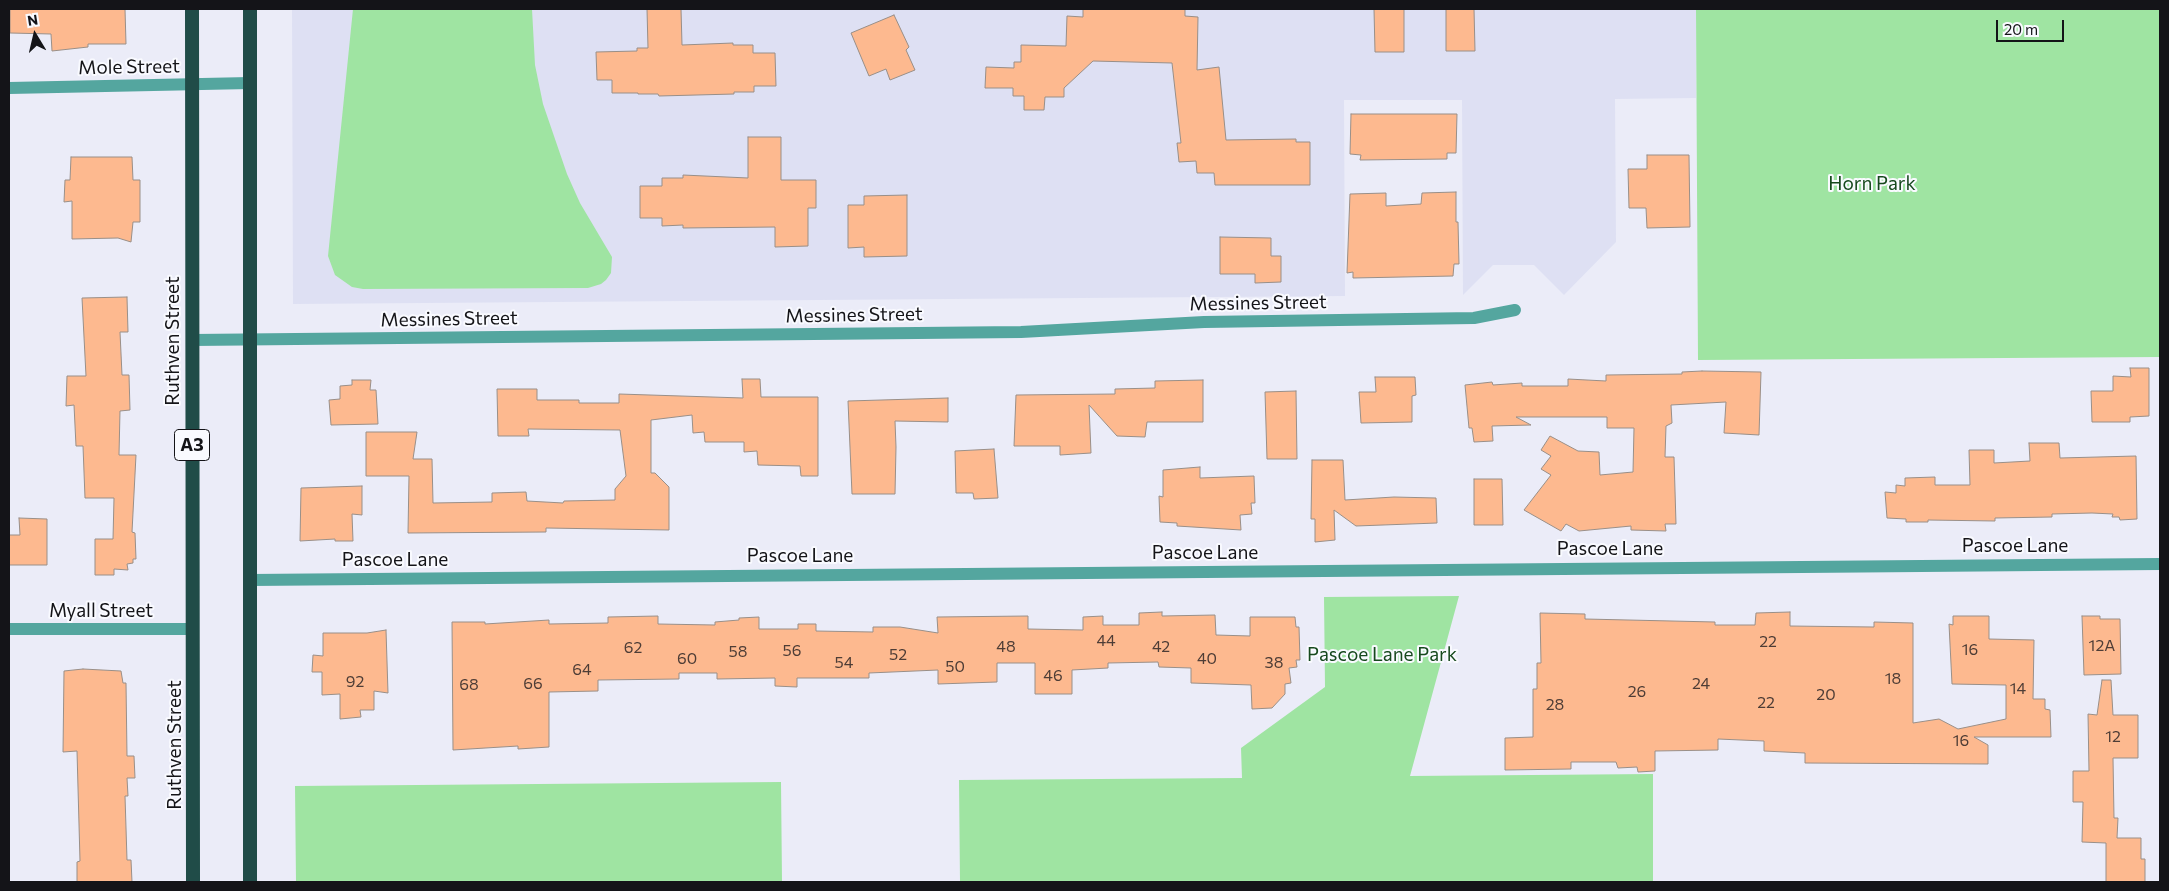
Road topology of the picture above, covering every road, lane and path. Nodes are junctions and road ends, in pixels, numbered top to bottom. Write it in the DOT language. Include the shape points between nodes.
graph roads {
  1 [pos="192,9"];
  2 [pos="250,9"];
  3 [pos="250,83"];
  4 [pos="192,84"];
  5 [pos="9,88"];
  6 [pos="1515,310"];
  7 [pos="249,339"];
  8 [pos="192,340"];
  9 [pos="2160,564"];
  10 [pos="250,580"];
  11 [pos="9,629"];
  12 [pos="193,629"];
  13 [pos="193,882"];
  14 [pos="250,882"];
  1 -- 4 [label="highway, Ruthven Street / A3"];
  2 -- 3 [label="highway"];
  3 -- 4 [label="street, Mole Street"];
  3 -- 7 [label="highway"];
  4 -- 5 [label="street, Mole Street"];
  4 -- 8 [label="highway, Ruthven Street / A3"];
  6 -- 7 [label="street, Messines Street" via="1474,318 1204,322 1021,332"];
  7 -- 8 [label="street, Messines Street"];
  7 -- 10 [label="highway"];
  8 -- 12 [label="highway, Ruthven Street / A3"];
  9 -- 10 [label="street, Pascoe Lane"];
  10 -- 14 [label="highway"];
  11 -- 12 [label="street, Myall Street"];
  12 -- 13 [label="highway, Ruthven Street / A3"];
}
